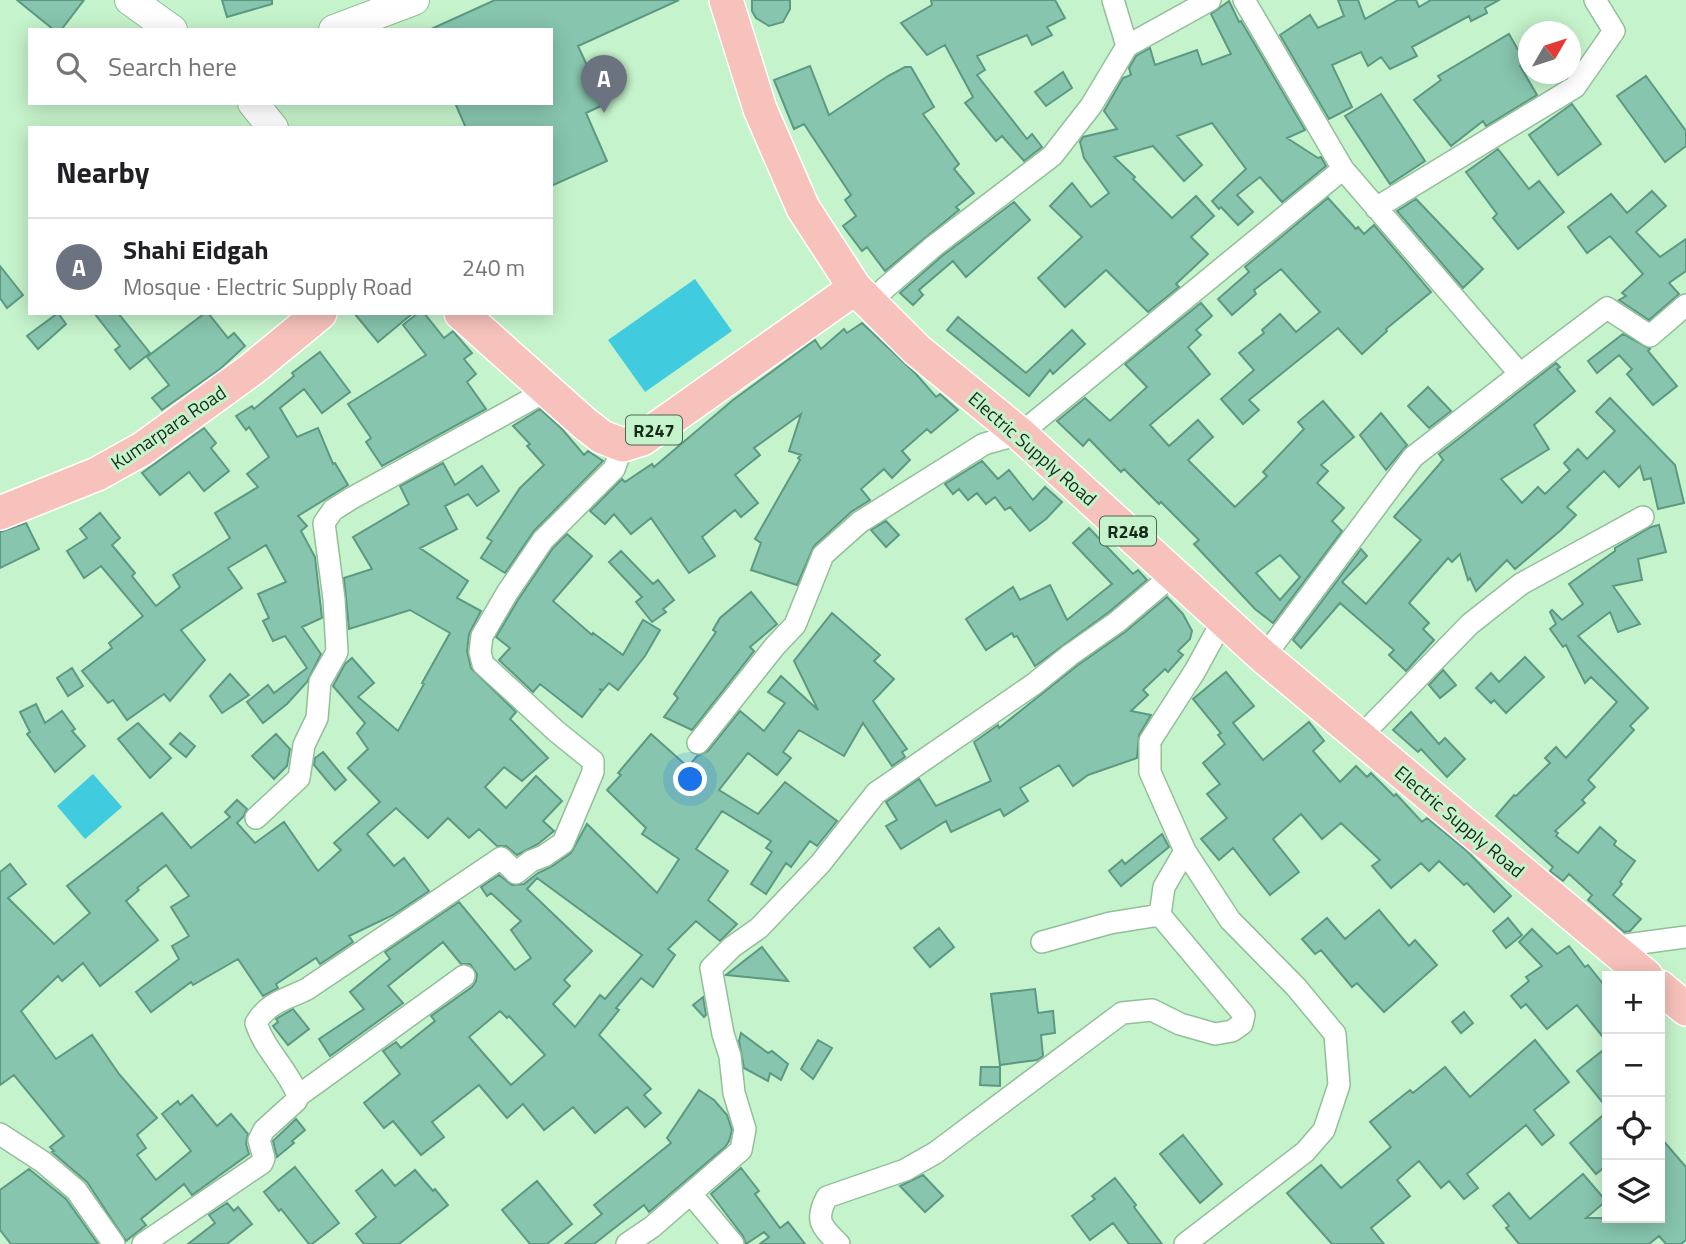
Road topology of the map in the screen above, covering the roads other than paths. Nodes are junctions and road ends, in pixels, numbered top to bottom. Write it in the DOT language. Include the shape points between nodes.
graph roads {
  1 [pos="130,0"];
  2 [pos="414,0"];
  3 [pos="726,0"];
  4 [pos="1113,0"];
  5 [pos="1210,0"];
  6 [pos="1244,0"];
  7 [pos="1595,0"];
  8 [pos="169,28"];
  9 [pos="339,28"];
  10 [pos="1127,46"];
  11 [pos="255,105"];
  12 [pos="276,105"];
  13 [pos="272,126"];
  14 [pos="274,126"];
  15 [pos="1343,169"];
  16 [pos="1376,208"];
  17 [pos="862,295"];
  18 [pos="1686,305"];
  19 [pos="318,315"];
  20 [pos="463,315"];
  21 [pos="1520,374"];
  22 [pos="548,390"];
  23 [pos="1020,434"];
  24 [pos="623,445"];
  25 [pos="0,513"];
  26 [pos="1643,517"];
  27 [pos="1175,573"];
  28 [pos="1224,618"];
  29 [pos="1265,657"];
  30 [pos="1360,737"];
  31 [pos="698,743"];
  32 [pos="256,818"];
  33 [pos="1185,851"];
  34 [pos="1160,915"];
  35 [pos="1686,937"];
  36 [pos="1042,942"];
  37 [pos="1611,947"];
  38 [pos="1640,971"];
  39 [pos="464,976"];
  40 [pos="1665,991"];
  41 [pos="1686,1009"];
  42 [pos="298,1096"];
  43 [pos="0,1134"];
  44 [pos="691,1194"];
  45 [pos="114,1244"];
  46 [pos="143,1244"];
  47 [pos="627,1244"];
  48 [pos="733,1244"];
  49 [pos="839,1244"];
  50 [pos="1185,1244"];
  1 -- 8 [label="main road"];
  2 -- 9 [label="main road"];
  3 -- 17 [label="main road, Electric Supply Road / R248" via="760,108 803,208"];
  4 -- 10 [label="street"];
  5 -- 10 [label="street"];
  6 -- 15 [label="street"];
  7 -- 16 [label="street" via="1614,31 1575,87"];
  10 -- 17 [label="street" via="1091,106 1052,156"];
  11 -- 13 [label="main road"];
  12 -- 14 [label="main road"];
  15 -- 16 [label="street"];
  15 -- 23 [label="street"];
  16 -- 21 [label="street"];
  17 -- 23 [label="main road, Electric Supply Road / R248" via="917,350"];
  17 -- 24 [label="main road, R247" via="642,439"];
  18 -- 21 [label="street" via="1650,336 1607,308"];
  19 -- 25 [label="main road, Kumarpara Road" via="142,449 97,474"];
  20 -- 22 [label="main road, R247"];
  21 -- 29 [label="street" via="1413,457"];
  22 -- 24 [label="main road, R247" via="602,437"];
  22 -- 32 [label="street" via="352,498 333,510 324,523 337,652 320,682 317,718 304,745 299,778"];
  23 -- 27 [label="main road, Electric Supply Road / R248"];
  23 -- 31 [label="street" via="984,444 860,522 824,555 795,625"];
  24 -- 42 [label="street" via="614,469 543,540 482,636 483,664 593,761 593,772 563,843 516,873 501,858 307,989 274,1002 256,1024"];
  26 -- 30 [label="street" via="1500,600 1470,624"];
  27 -- 28 [label="main road, Electric Supply Road / R248"];
  27 -- 44 [label="street" via="1034,684 876,793 820,864 759,928 711,968 745,1129 741,1150"];
  28 -- 29 [label="main road, Electric Supply Road / R248"];
  28 -- 33 [label="street" via="1150,741 1150,772"];
  29 -- 30 [label="main road, Electric Supply Road / R248"];
  30 -- 37 [label="main road, Electric Supply Road / R248"];
  33 -- 34 [label="street" via="1164,887"];
  33 -- 50 [label="street" via="1230,920 1335,1034 1339,1085 1324,1130 1305,1152"];
  34 -- 36 [label="street"];
  34 -- 49 [label="street" via="1244,1015 1242,1024 1215,1034 1152,1010 1122,1013 935,1153 905,1170 827,1197 819,1220"];
  35 -- 37 [label="street"];
  37 -- 38 [label="main road, Electric Supply Road / R248"];
  39 -- 42 [label="street"];
  40 -- 41 [label="main road"];
  42 -- 46 [label="street" via="264,1130 259,1140 262,1163"];
  43 -- 45 [label="street" via="76,1190"];
  44 -- 47 [label="street"];
  44 -- 48 [label="street"];
}
